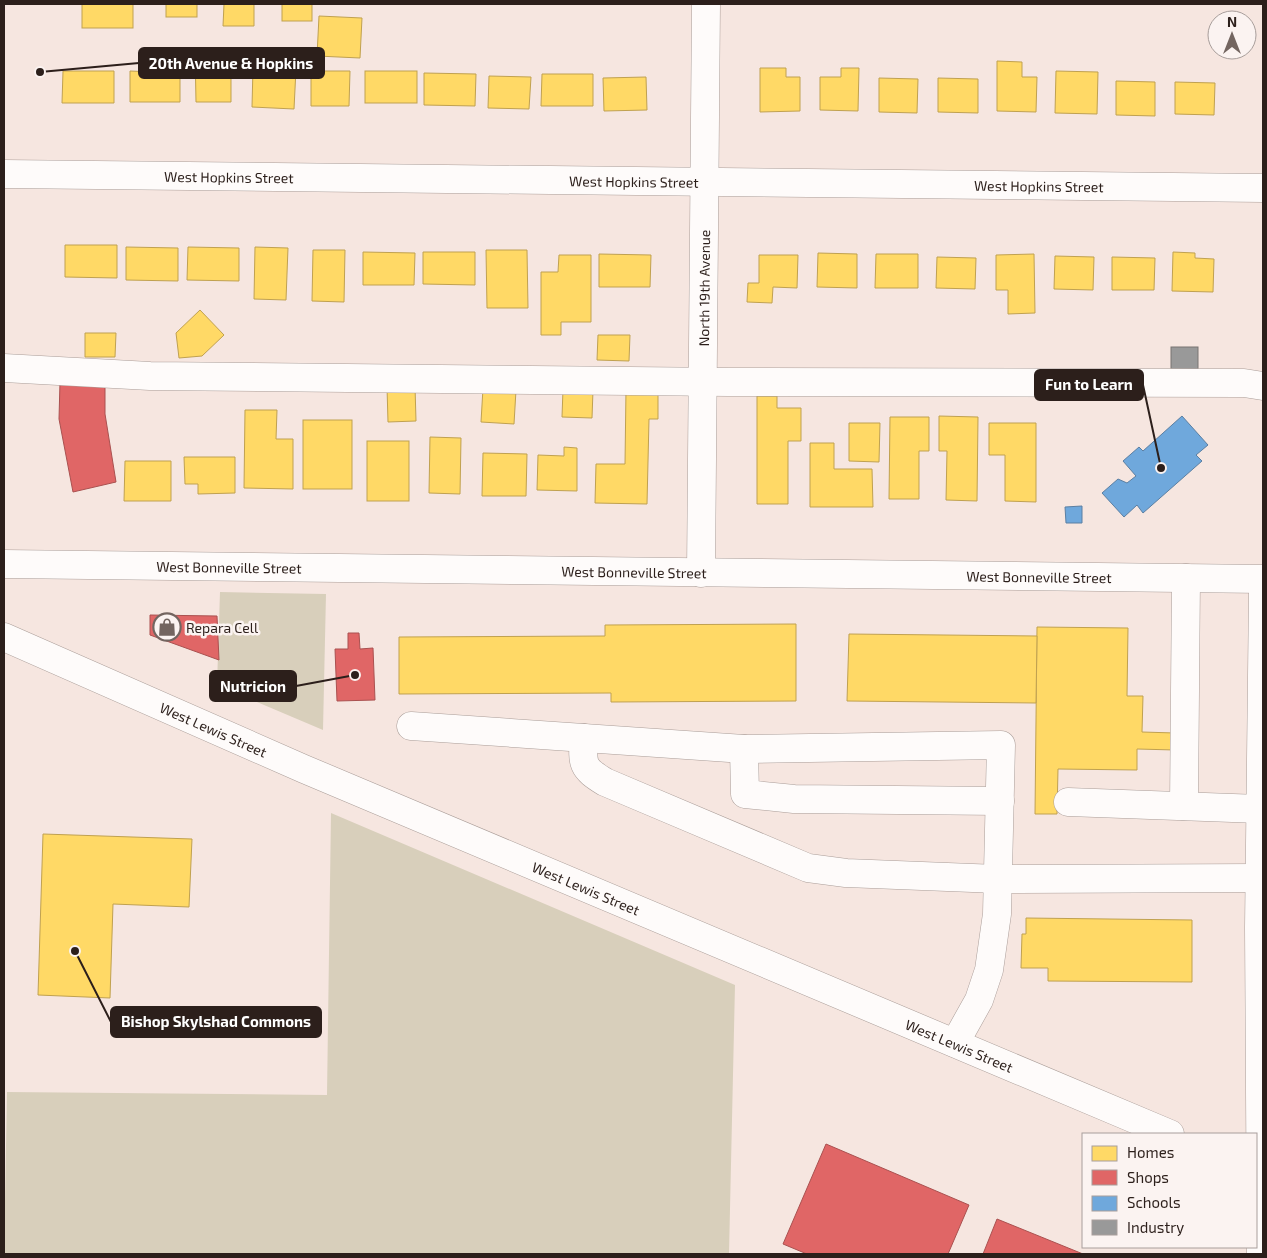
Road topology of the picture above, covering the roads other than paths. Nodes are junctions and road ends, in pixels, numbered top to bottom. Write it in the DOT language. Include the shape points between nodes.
graph roads {
  1 [pos="706,4"];
  2 [pos="4,174"];
  3 [pos="705,182"];
  4 [pos="1263,188"];
  5 [pos="4,368"];
  6 [pos="702,381"];
  7 [pos="1263,386"];
  8 [pos="4,564"];
  9 [pos="701,573"];
  10 [pos="1186,578"];
  11 [pos="1263,579"];
  12 [pos="1263,592"];
  13 [pos="4,637"];
  14 [pos="411,726"];
  15 [pos="584,738"];
  16 [pos="744,749"];
  17 [pos="1262,774"];
  18 [pos="1000,801"];
  19 [pos="1068,802"];
  20 [pos="1184,806"];
  21 [pos="1260,810"];
  22 [pos="998,878"];
  23 [pos="1259,878"];
  24 [pos="1262,970"];
  25 [pos="955,1043"];
  26 [pos="1168,1133"];
  27 [pos="1260,1172"];
  28 [pos="1261,1254"];
  1 -- 3 [label="street, North 19th Avenue"];
  2 -- 3 [label="street, West Hopkins Street"];
  3 -- 4 [label="street, West Hopkins Street"];
  3 -- 6 [label="street, North 19th Avenue"];
  5 -- 6 [label="street" via="150,376"];
  6 -- 7 [label="street" via="1244,383"];
  6 -- 9 [label="street, North 19th Avenue"];
  8 -- 9 [label="street, West Bonneville Street"];
  9 -- 10 [label="street, West Bonneville Street"];
  10 -- 11 [label="street, West Bonneville Street"];
  10 -- 20 [label="street"];
  12 -- 17 [label="street"];
  13 -- 25 [label="street, West Lewis Street" via="322,777"];
  14 -- 15 [label="street"];
  15 -- 16 [label="street"];
  15 -- 22 [label="street" via="582,760 588,772 605,782 808,868 846,873"];
  16 -- 18 [label="street" via="745,794 794,799"];
  16 -- 18 [label="street" via="1001,745"];
  17 -- 21 [label="street"];
  18 -- 22 [label="street"];
  19 -- 20 [label="street"];
  20 -- 21 [label="street"];
  21 -- 23 [label="street"];
  22 -- 23 [label="street"];
  22 -- 25 [label="street" via="997,914 989,970 979,1000"];
  23 -- 24 [label="street"];
  24 -- 27 [label="street"];
  25 -- 26 [label="street, West Lewis Street"];
  27 -- 28 [label="street"];
}
